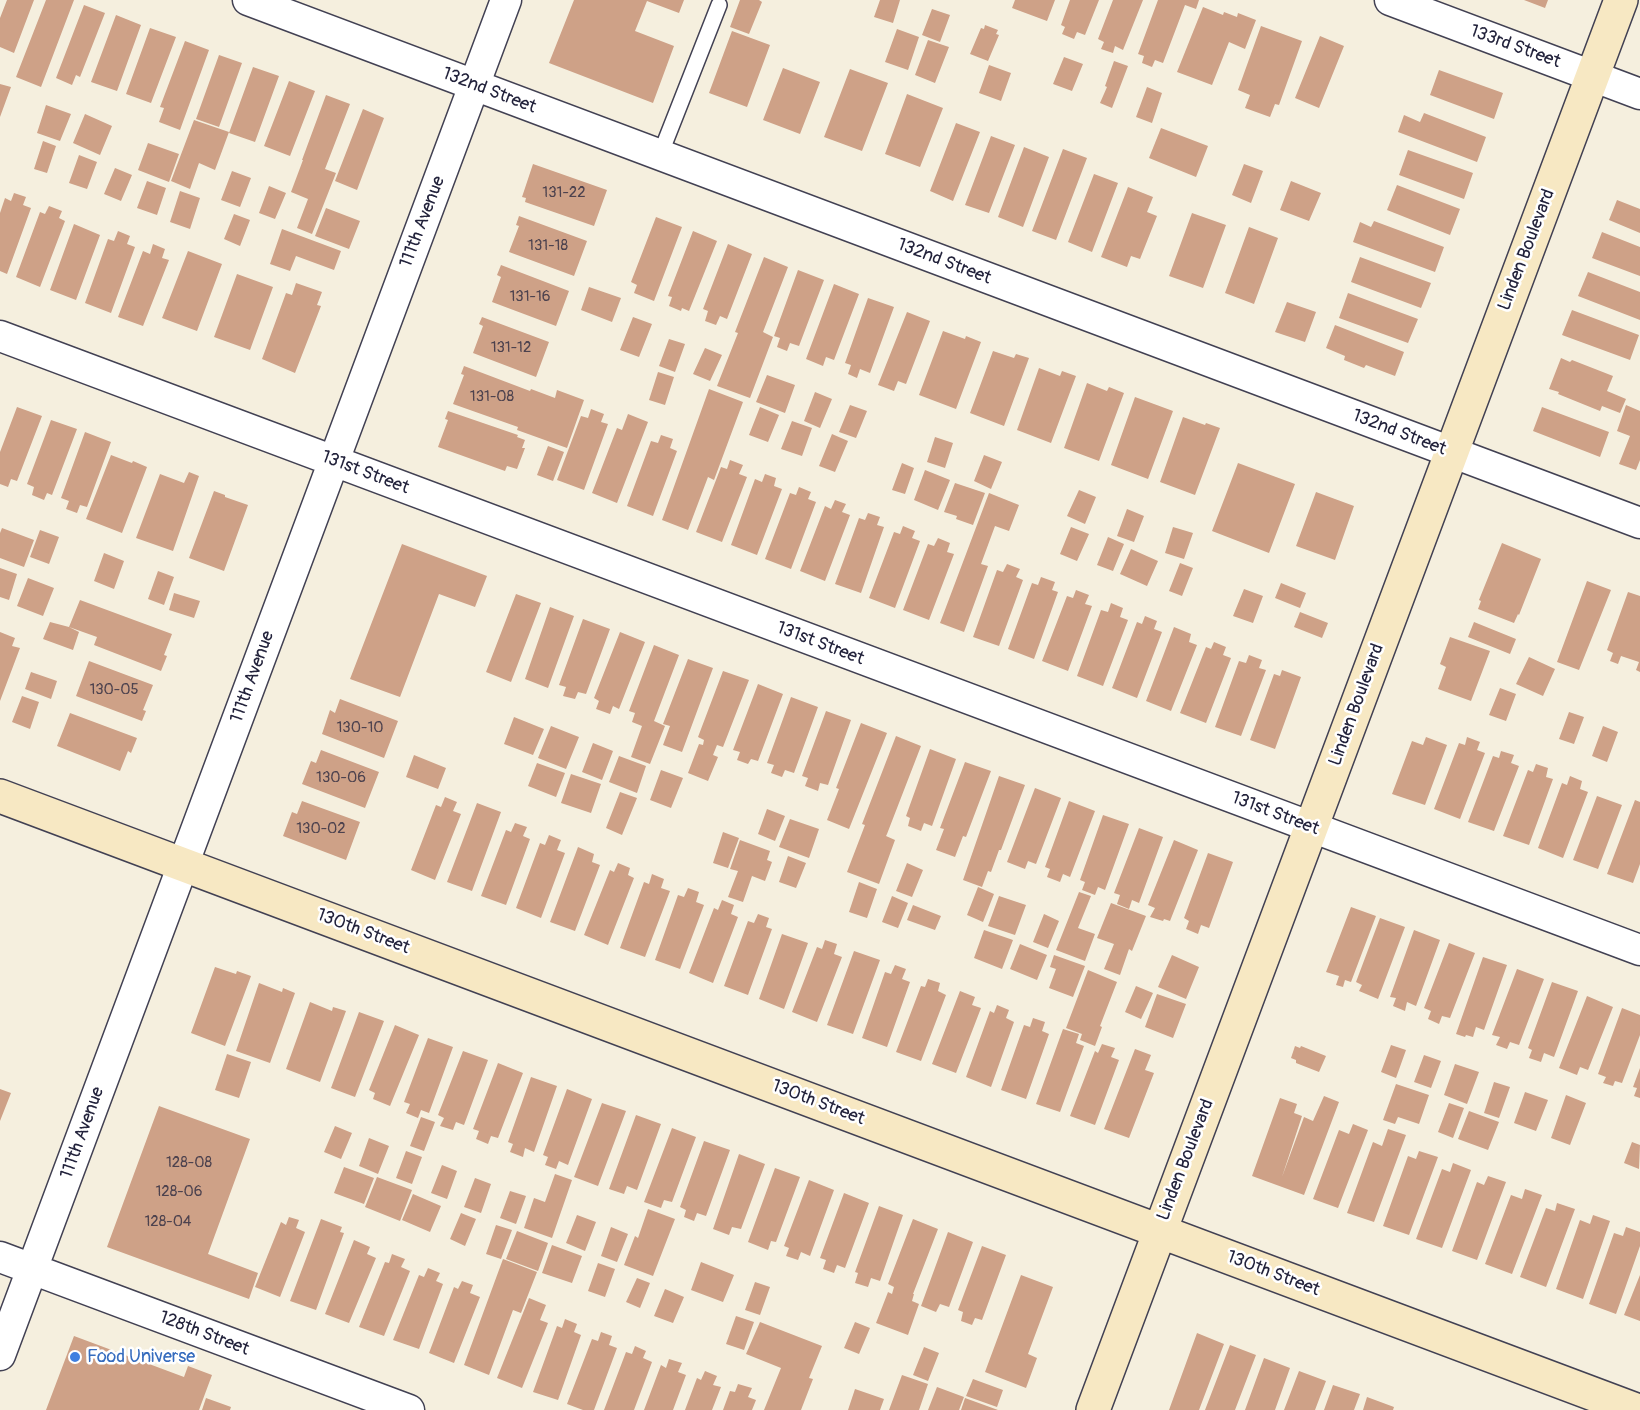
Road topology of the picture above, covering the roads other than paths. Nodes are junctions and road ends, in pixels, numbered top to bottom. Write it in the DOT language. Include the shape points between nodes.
graph roads {
  1 [pos="248,0"];
  2 [pos="506,0"];
  3 [pos="1390,0"];
  4 [pos="1621,0"];
  5 [pos="719,4"];
  6 [pos="1593,76"];
  7 [pos="475,85"];
  8 [pos="1640,94"];
  9 [pos="660,155"];
  10 [pos="0,336"];
  11 [pos="1451,453"];
  12 [pos="333,462"];
  13 [pos="1640,523"];
  14 [pos="0,796"];
  15 [pos="1311,827"];
  16 [pos="183,865"];
  17 [pos="1640,950"];
  18 [pos="1160,1232"];
  19 [pos="0,1257"];
  20 [pos="33,1269"];
  21 [pos="0,1355"];
  22 [pos="409,1410"];
  23 [pos="1093,1410"];
  24 [pos="1636,1410"];
  1 -- 7 [label="street, 132nd Street"];
  2 -- 7 [label="street, 111th Avenue"];
  3 -- 6 [label="street, 133rd Street"];
  4 -- 6 [label="street, Linden Boulevard"];
  5 -- 9 [label="lane"];
  6 -- 8 [label="street, 133rd Street"];
  6 -- 11 [label="street, Linden Boulevard"];
  7 -- 9 [label="street, 132nd Street"];
  7 -- 12 [label="street, 111th Avenue"];
  9 -- 11 [label="street, 132nd Street"];
  10 -- 12 [label="street, 131st Street"];
  11 -- 13 [label="street, 132nd Street"];
  11 -- 15 [label="street, Linden Boulevard"];
  12 -- 15 [label="street, 131st Street"];
  12 -- 16 [label="street, 111th Avenue"];
  14 -- 16 [label="street, 130th Street"];
  15 -- 17 [label="street, 131st Street"];
  15 -- 18 [label="street, Linden Boulevard"];
  16 -- 18 [label="street, 130th Street"];
  16 -- 20 [label="street, 111th Avenue"];
  18 -- 23 [label="street, Linden Boulevard"];
  18 -- 24 [label="street, 130th Street"];
  19 -- 20 [label="street, 128th Street"];
  20 -- 21 [label="street, 111th Avenue"];
  20 -- 22 [label="street, 128th Street"];
}
